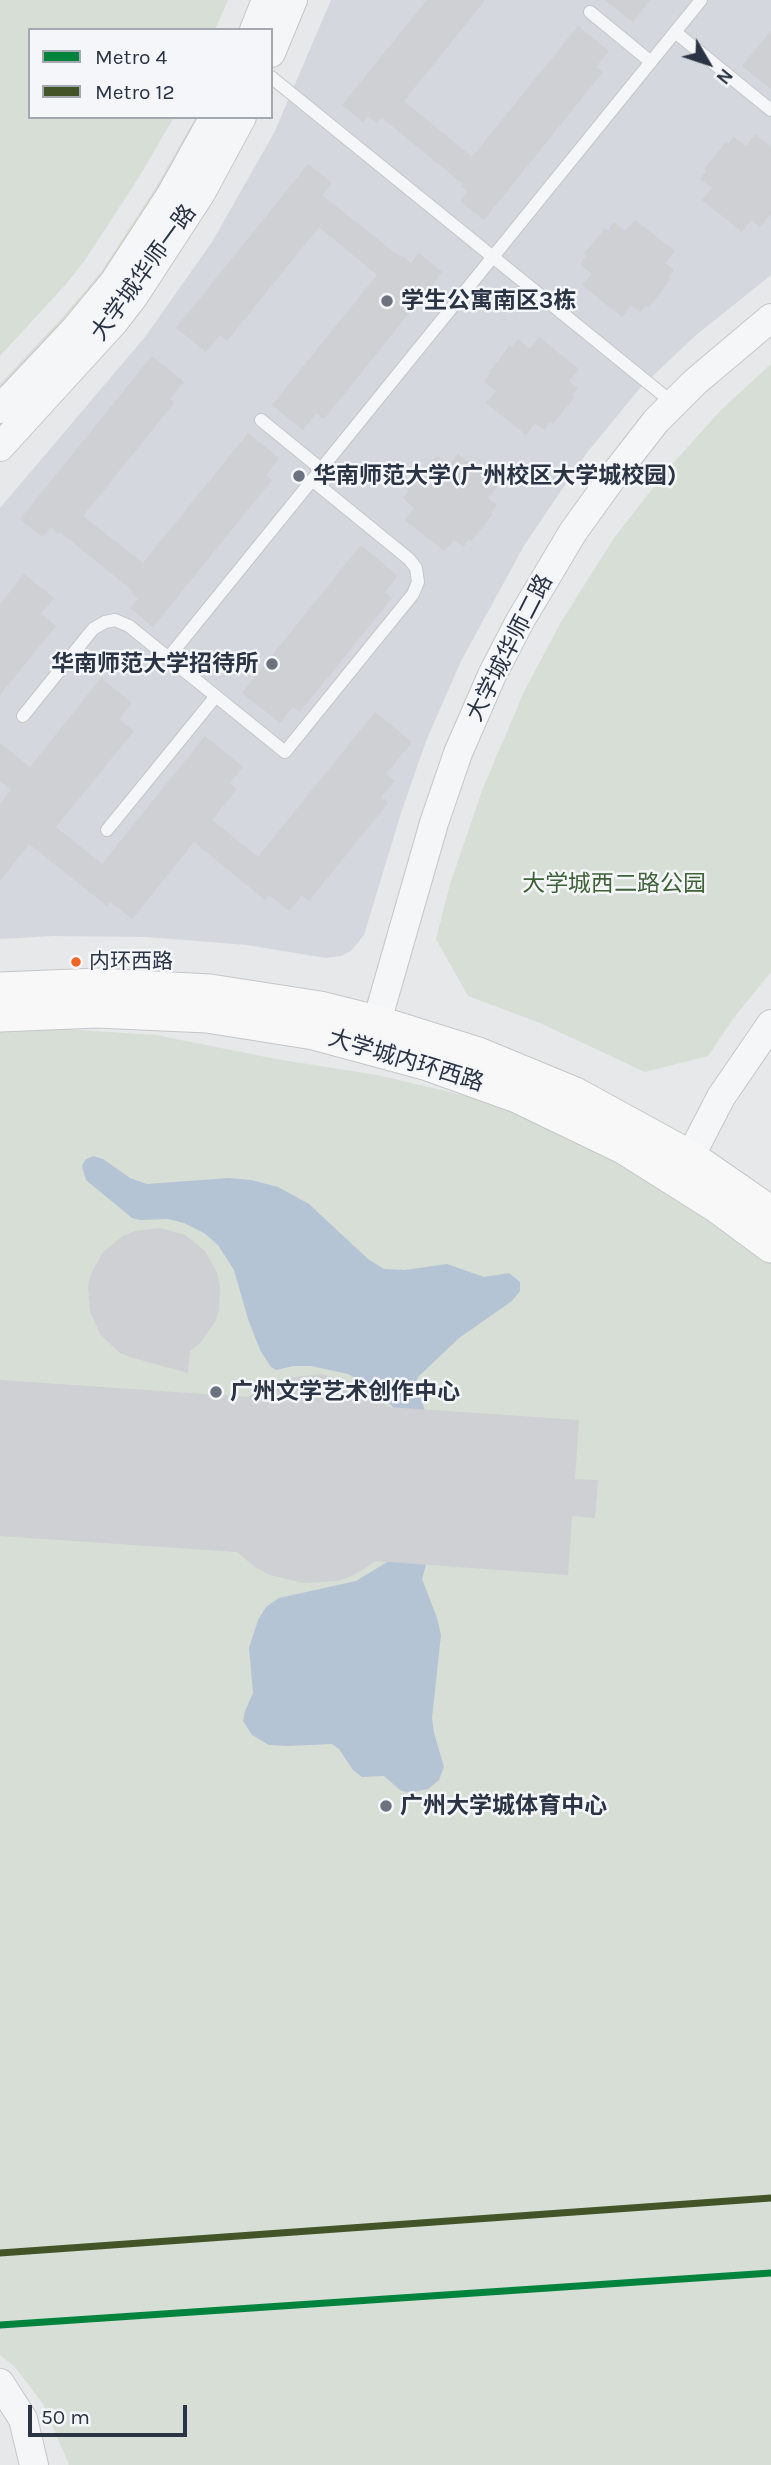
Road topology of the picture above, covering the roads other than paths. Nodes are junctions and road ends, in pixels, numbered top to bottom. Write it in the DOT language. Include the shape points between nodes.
graph roads {
  1 [pos="267,0"];
  2 [pos="293,0"];
  3 [pos="701,0"];
  4 [pos="590,12"];
  5 [pos="255,28"];
  6 [pos="675,32"];
  7 [pos="273,48"];
  8 [pos="651,62"];
  9 [pos="273,79"];
  10 [pos="771,110"];
  11 [pos="213,119"];
  12 [pos="241,119"];
  13 [pos="493,257"];
  14 [pos="771,318"];
  15 [pos="673,403"];
  16 [pos="0,409"];
  17 [pos="261,420"];
  18 [pos="0,447"];
  19 [pos="321,469"];
  20 [pos="312,480"];
  21 [pos="168,658"];
  22 [pos="216,696"];
  23 [pos="23,716"];
  24 [pos="107,830"];
  25 [pos="0,989"];
  26 [pos="0,1015"];
  27 [pos="771,1024"];
  28 [pos="373,1034"];
  29 [pos="690,1157"];
  30 [pos="771,1213"];
  31 [pos="771,1245"];
  32 [pos="0,2383"];
  33 [pos="34,2465"];
  1 -- 5 [label="street"];
  2 -- 7 [label="street"];
  3 -- 6 [label="lane"];
  4 -- 8 [label="lane"];
  6 -- 8 [label="lane"];
  6 -- 10 [label="lane"];
  8 -- 13 [label="lane"];
  9 -- 13 [label="lane"];
  11 -- 16 [label="street, 大学城华师一路" via="114,282"];
  12 -- 18 [label="street, 大学城华师一路" via="201,193 134,296"];
  13 -- 15 [label="lane"];
  13 -- 19 [label="lane"];
  14 -- 15 [label="street, 大学城华师二路"];
  15 -- 28 [label="street, 大学城华师二路" via="573,532 492,675 434,823"];
  17 -- 19 [label="lane"];
  19 -- 20 [label="lane"];
  20 -- 21 [label="lane"];
  20 -- 22 [label="lane" via="414,563 415,591 285,752"];
  21 -- 22 [label="lane"];
  21 -- 23 [label="lane" via="125,623 105,622 93,629"];
  22 -- 24 [label="lane"];
  25 -- 28 [label="main road, 大学城内环西路" via="97,985 210,991 320,1008"];
  26 -- 28 [label="main road, 大学城内环西路" via="97,1011 207,1016 314,1033"];
  27 -- 29 [label="street" via="721,1097"];
  28 -- 29 [label="main road, 大学城内环西路" via="467,1050 527,1073"];
  28 -- 31 [label="main road, 大学城内环西路" via="625,1148"];
  29 -- 30 [label="main road, 大学城内环西路"];
  32 -- 33 [label="street" via="23,2419"];
}
